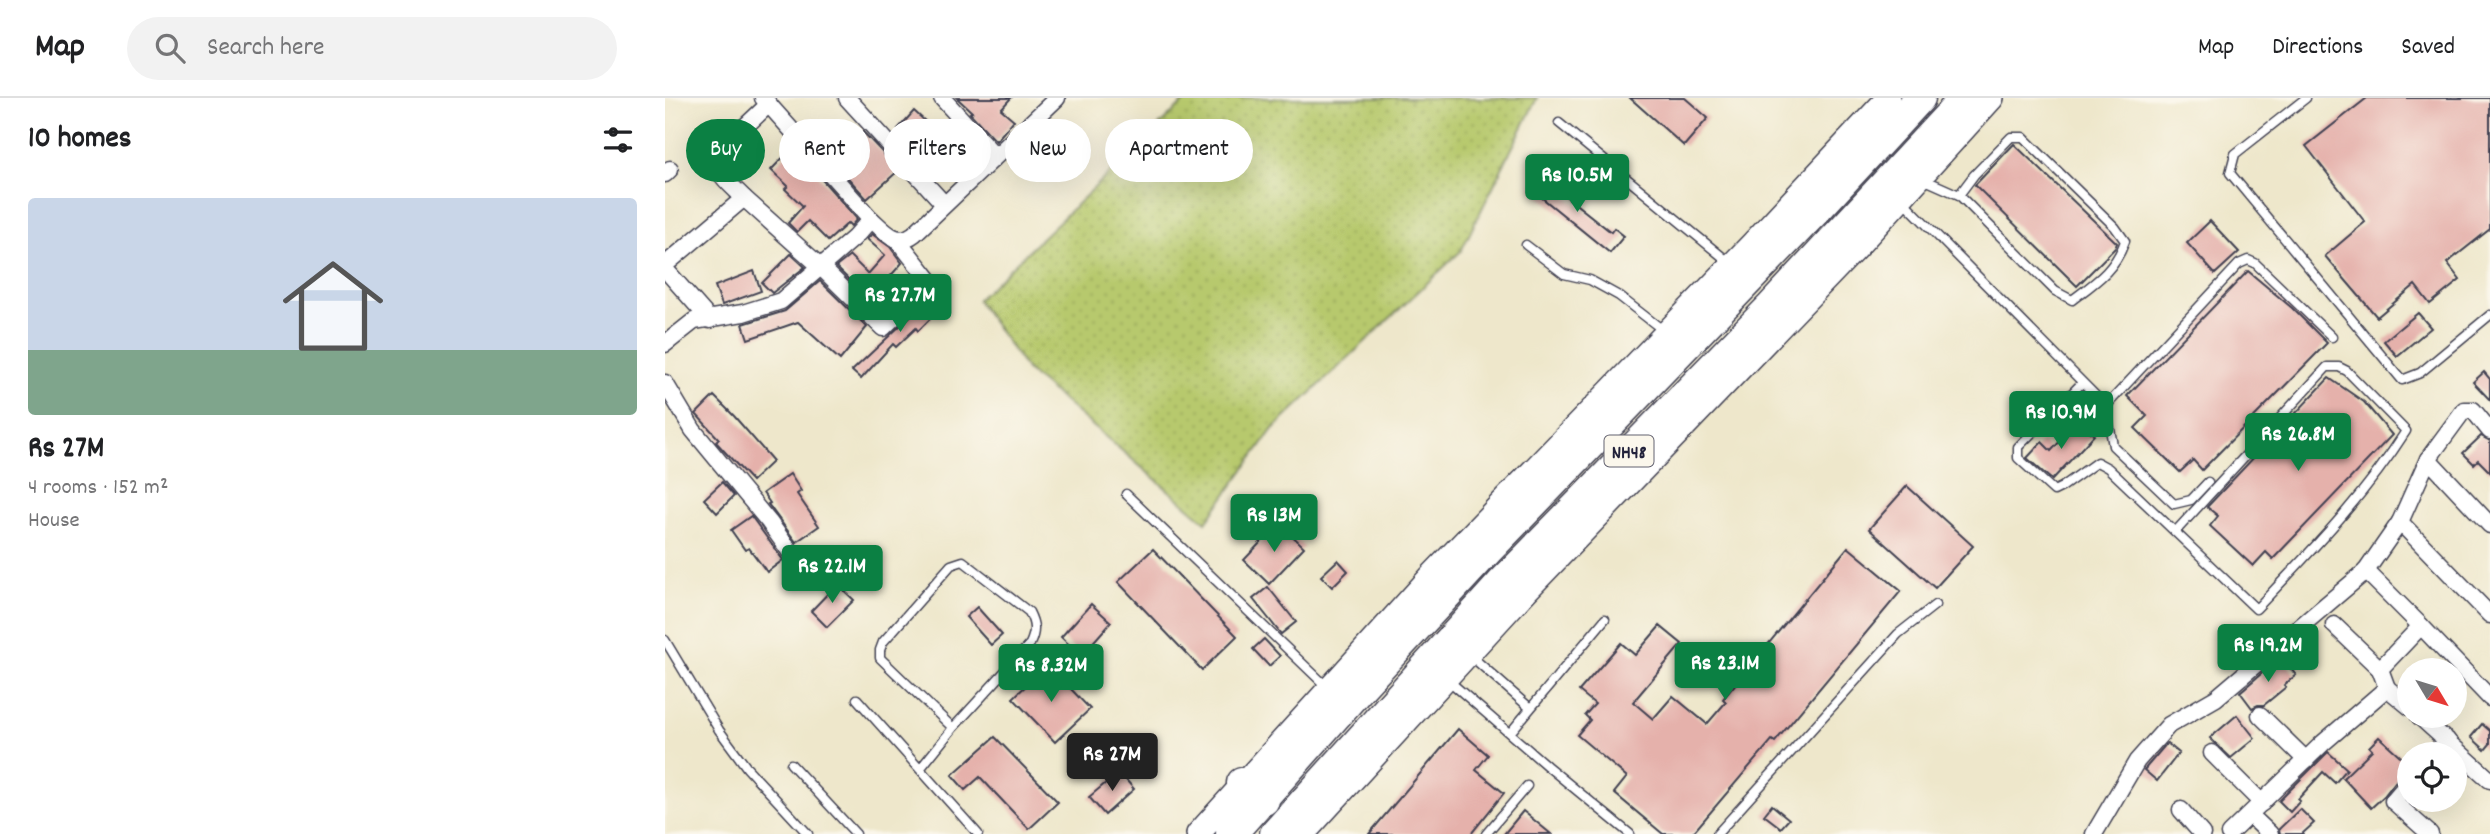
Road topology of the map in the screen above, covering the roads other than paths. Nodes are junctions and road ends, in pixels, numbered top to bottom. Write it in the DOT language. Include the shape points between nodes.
graph roads {
  1 [pos="847,98"];
  2 [pos="942,98"];
  3 [pos="1056,98"];
  4 [pos="1888,98"];
  5 [pos="1920,98"];
  6 [pos="1965,98"];
  7 [pos="1992,98"];
  8 [pos="2306,98"];
  9 [pos="766,101"];
  10 [pos="1559,123"];
  11 [pos="995,156"];
  12 [pos="1848,176"];
  13 [pos="1921,178"];
  14 [pos="1959,195"];
  15 [pos="744,198"];
  16 [pos="1901,199"];
  17 [pos="944,204"];
  18 [pos="871,219"];
  19 [pos="897,239"];
  20 [pos="1526,245"];
  21 [pos="1742,255"];
  22 [pos="665,267"];
  23 [pos="821,267"];
  24 [pos="2490,315"];
  25 [pos="710,320"];
  26 [pos="1666,333"];
  27 [pos="2332,337"];
  28 [pos="665,344"];
  29 [pos="665,383"];
  30 [pos="2082,383"];
  31 [pos="2106,406"];
  32 [pos="2490,431"];
  33 [pos="2428,459"];
  34 [pos="2208,482"];
  35 [pos="1126,494"];
  36 [pos="2400,522"];
  37 [pos="2490,525"];
  38 [pos="2175,532"];
  39 [pos="804,571"];
  40 [pos="2366,571"];
  41 [pos="1935,606"];
  42 [pos="2490,615"];
  43 [pos="1605,619"];
  44 [pos="2334,625"];
  45 [pos="2421,626"];
  46 [pos="665,640"];
  47 [pos="1468,654"];
  48 [pos="2380,669"];
  49 [pos="1446,678"];
  50 [pos="1329,688"];
  51 [pos="2387,688"];
  52 [pos="2397,697"];
  53 [pos="2490,698"];
  54 [pos="856,699"];
  55 [pos="1530,708"];
  56 [pos="2260,715"];
  57 [pos="2433,728"];
  58 [pos="953,729"];
  59 [pos="1510,733"];
  60 [pos="2447,740"];
  61 [pos="2212,753"];
  62 [pos="2306,760"];
  63 [pos="791,764"];
  64 [pos="920,769"];
  65 [pos="2490,780"];
  66 [pos="1527,786"];
  67 [pos="1253,791"];
  68 [pos="2256,809"];
  69 [pos="2181,810"];
  70 [pos="2405,812"];
  71 [pos="1293,826"];
  72 [pos="1232,833"];
  73 [pos="808,834"];
  74 [pos="856,834"];
  75 [pos="978,834"];
  76 [pos="1198,834"];
  77 [pos="1486,834"];
  78 [pos="1630,834"];
  79 [pos="1717,834"];
  80 [pos="2094,834"];
  81 [pos="2202,834"];
  82 [pos="2229,834"];
  83 [pos="2270,834"];
  84 [pos="2430,834"];
  1 -- 17 [label="street"];
  2 -- 11 [label="street"];
  3 -- 11 [label="street"];
  4 -- 21 [label="street"];
  5 -- 12 [label="highway, NH48"];
  6 -- 71 [label="highway, NH48" via="1771,307 1501,584"];
  7 -- 13 [label="street"];
  8 -- 24 [label="lane" via="2235,154 2230,173 2402,380 2420,373"];
  9 -- 15 [label="street" via="716,159 716,168"];
  9 -- 18 [label="street"];
  10 -- 21 [label="lane"];
  11 -- 17 [label="street"];
  12 -- 21 [label="highway"];
  12 -- 67 [label="highway, NH48" via="1362,686"];
  13 -- 14 [label="lane"];
  13 -- 16 [label="street"];
  14 -- 14 [label="lane" via="2056,291 2072,300 2119,258 2125,241 2023,137 2011,137"];
  15 -- 22 [label="street"];
  15 -- 23 [label="street"];
  16 -- 30 [label="lane"];
  16 -- 47 [label="street"];
  17 -- 19 [label="street" via="909,238"];
  18 -- 19 [label="street"];
  18 -- 23 [label="street"];
  19 -- 23 [label="street" via="930,282 883,328"];
  20 -- 26 [label="lane" via="1564,274 1590,280 1619,296"];
  21 -- 26 [label="street"];
  22 -- 25 [label="street"];
  23 -- 25 [label="street" via="781,301"];
  25 -- 28 [label="street" via="694,321"];
  26 -- 50 [label="street"];
  27 -- 31 [label="lane" via="2248,260 2239,264"];
  29 -- 39 [label="street" via="693,430"];
  30 -- 31 [label="lane"];
  30 -- 38 [label="lane" via="2018,447 2018,458 2054,491 2097,462"];
  31 -- 34 [label="lane" via="2113,446 2174,504 2191,500"];
  32 -- 33 [label="street" via="2473,410 2464,410"];
  33 -- 36 [label="street"];
  33 -- 37 [label="street"];
  35 -- 50 [label="lane"];
  36 -- 40 [label="street"];
  36 -- 42 [label="street"];
  38 -- 38 [label="lane" via="2327,368 2347,371 2406,430 2340,520 2256,609"];
  40 -- 45 [label="street"];
  40 -- 80 [label="street" via="2216,698 2169,724 2137,761"];
  41 -- 79 [label="lane" via="1898,634"];
  43 -- 55 [label="lane"];
  44 -- 48 [label="street"];
  45 -- 48 [label="street"];
  45 -- 53 [label="street"];
  46 -- 73 [label="lane" via="747,768"];
  47 -- 49 [label="street"];
  47 -- 55 [label="lane"];
  48 -- 51 [label="street"];
  49 -- 59 [label="lane"];
  49 -- 71 [label="street"];
  50 -- 67 [label="street"];
  51 -- 52 [label="street"];
  51 -- 62 [label="street"];
  54 -- 64 [label="lane"];
  55 -- 59 [label="lane"];
  56 -- 62 [label="street"];
  57 -- 60 [label="street"];
  58 -- 58 [label="lane" via="880,658 880,650 951,565 963,561 1029,612 1035,634"];
  58 -- 64 [label="lane"];
  59 -- 78 [label="lane"];
  60 -- 65 [label="street"];
  61 -- 68 [label="street"];
  62 -- 68 [label="street"];
  63 -- 74 [label="lane"];
  64 -- 75 [label="lane"];
  66 -- 77 [label="lane"];
  67 -- 72 [label="highway, NH48"];
  67 -- 76 [label="street"];
  68 -- 82 [label="street"];
  68 -- 83 [label="street"];
  69 -- 81 [label="street"];
  70 -- 84 [label="street"];
}
